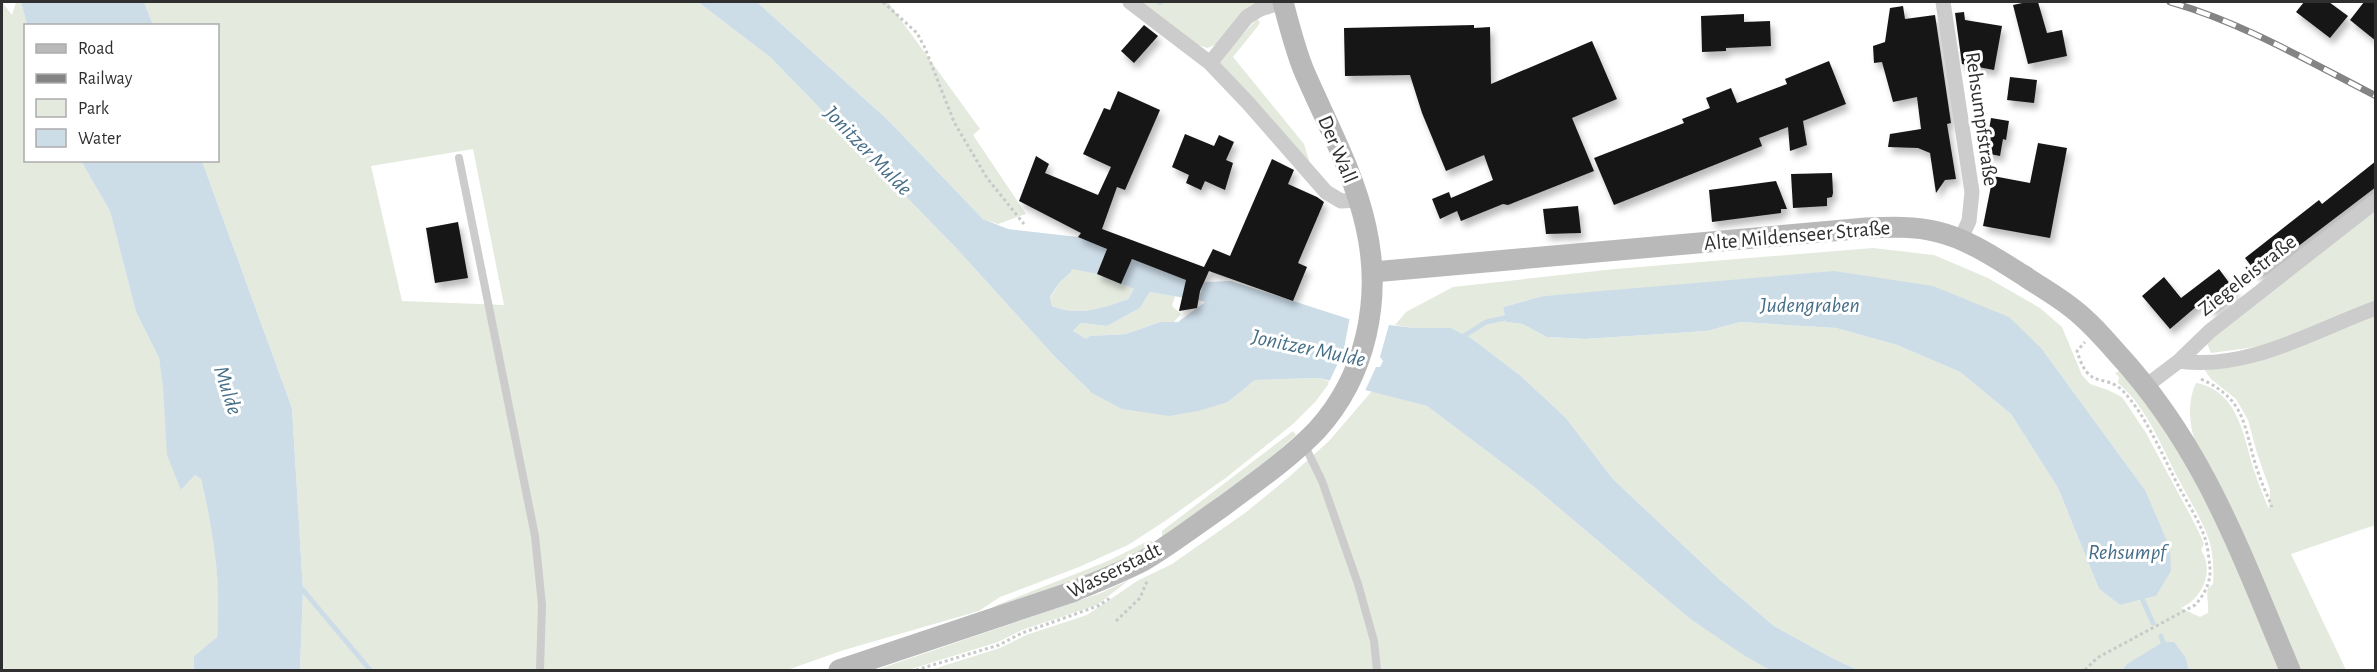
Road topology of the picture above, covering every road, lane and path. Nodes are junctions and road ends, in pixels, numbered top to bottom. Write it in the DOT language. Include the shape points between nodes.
graph roads {
  1 [pos="883,2"];
  2 [pos="1131,2"];
  3 [pos="1283,2"];
  4 [pos="1943,2"];
  5 [pos="1209,63"];
  6 [pos="459,158"];
  7 [pos="1360,200"];
  8 [pos="2376,201"];
  9 [pos="1024,224"];
  10 [pos="1960,240"];
  11 [pos="1373,272"];
  12 [pos="2376,308"];
  13 [pos="2098,332"];
  14 [pos="2179,361"];
  15 [pos="2146,386"];
  16 [pos="1344,393"];
  17 [pos="1304,443"];
  18 [pos="2272,507"];
  19 [pos="1144,560"];
  20 [pos="1118,592"];
  21 [pos="1116,621"];
  22 [pos="540,670"];
  23 [pos="839,670"];
  24 [pos="916,670"];
  25 [pos="1377,670"];
  26 [pos="2085,670"];
  27 [pos="2290,670"];
  1 -- 9 [label="path" via="916,33 954,122 987,178"];
  2 -- 5 [label="street"];
  3 -- 5 [label="street" via="1247,17"];
  3 -- 7 [label="main road, Der Wall" via="1304,69"];
  4 -- 10 [label="street, Rehsumpfstraße" via="1972,192 1969,222"];
  5 -- 7 [label="street" via="1326,192 1341,201"];
  6 -- 22 [label="lane" via="535,536 541,586"];
  7 -- 11 [label="main road, Der Wall"];
  8 -- 14 [label="street, Ziegeleistraße" via="2204,336"];
  10 -- 11 [label="main road, Alte Mildenseer Straße" via="1917,228 1866,228"];
  10 -- 13 [label="main road, Alte Mildenseer Straße" via="2054,295"];
  11 -- 16 [label="main road, Der Wall" via="1363,349"];
  12 -- 14 [label="street" via="2264,352 2213,362"];
  13 -- 15 [label="main road, Alte Mildenseer Straße"];
  13 -- 26 [label="path" via="2077,351 2080,361 2090,377 2122,391 2142,418 2205,540 2210,570 2204,596 2195,605 2097,658"];
  14 -- 15 [label="street, Ziegeleistraße"];
  14 -- 18 [label="path" via="2228,396 2239,410"];
  15 -- 27 [label="main road, Alte Mildenseer Straße" via="2212,488"];
  16 -- 17 [label="main road, Wasserstadt"];
  17 -- 19 [label="main road, Wasserstadt" via="1234,498"];
  17 -- 25 [label="lane" via="1322,481 1358,584 1374,641"];
  19 -- 21 [label="path" via="1148,584 1140,598"];
  19 -- 23 [label="main road, Wasserstadt" via="1072,592"];
  20 -- 24 [label="path" via="1098,606 999,645"];
}
